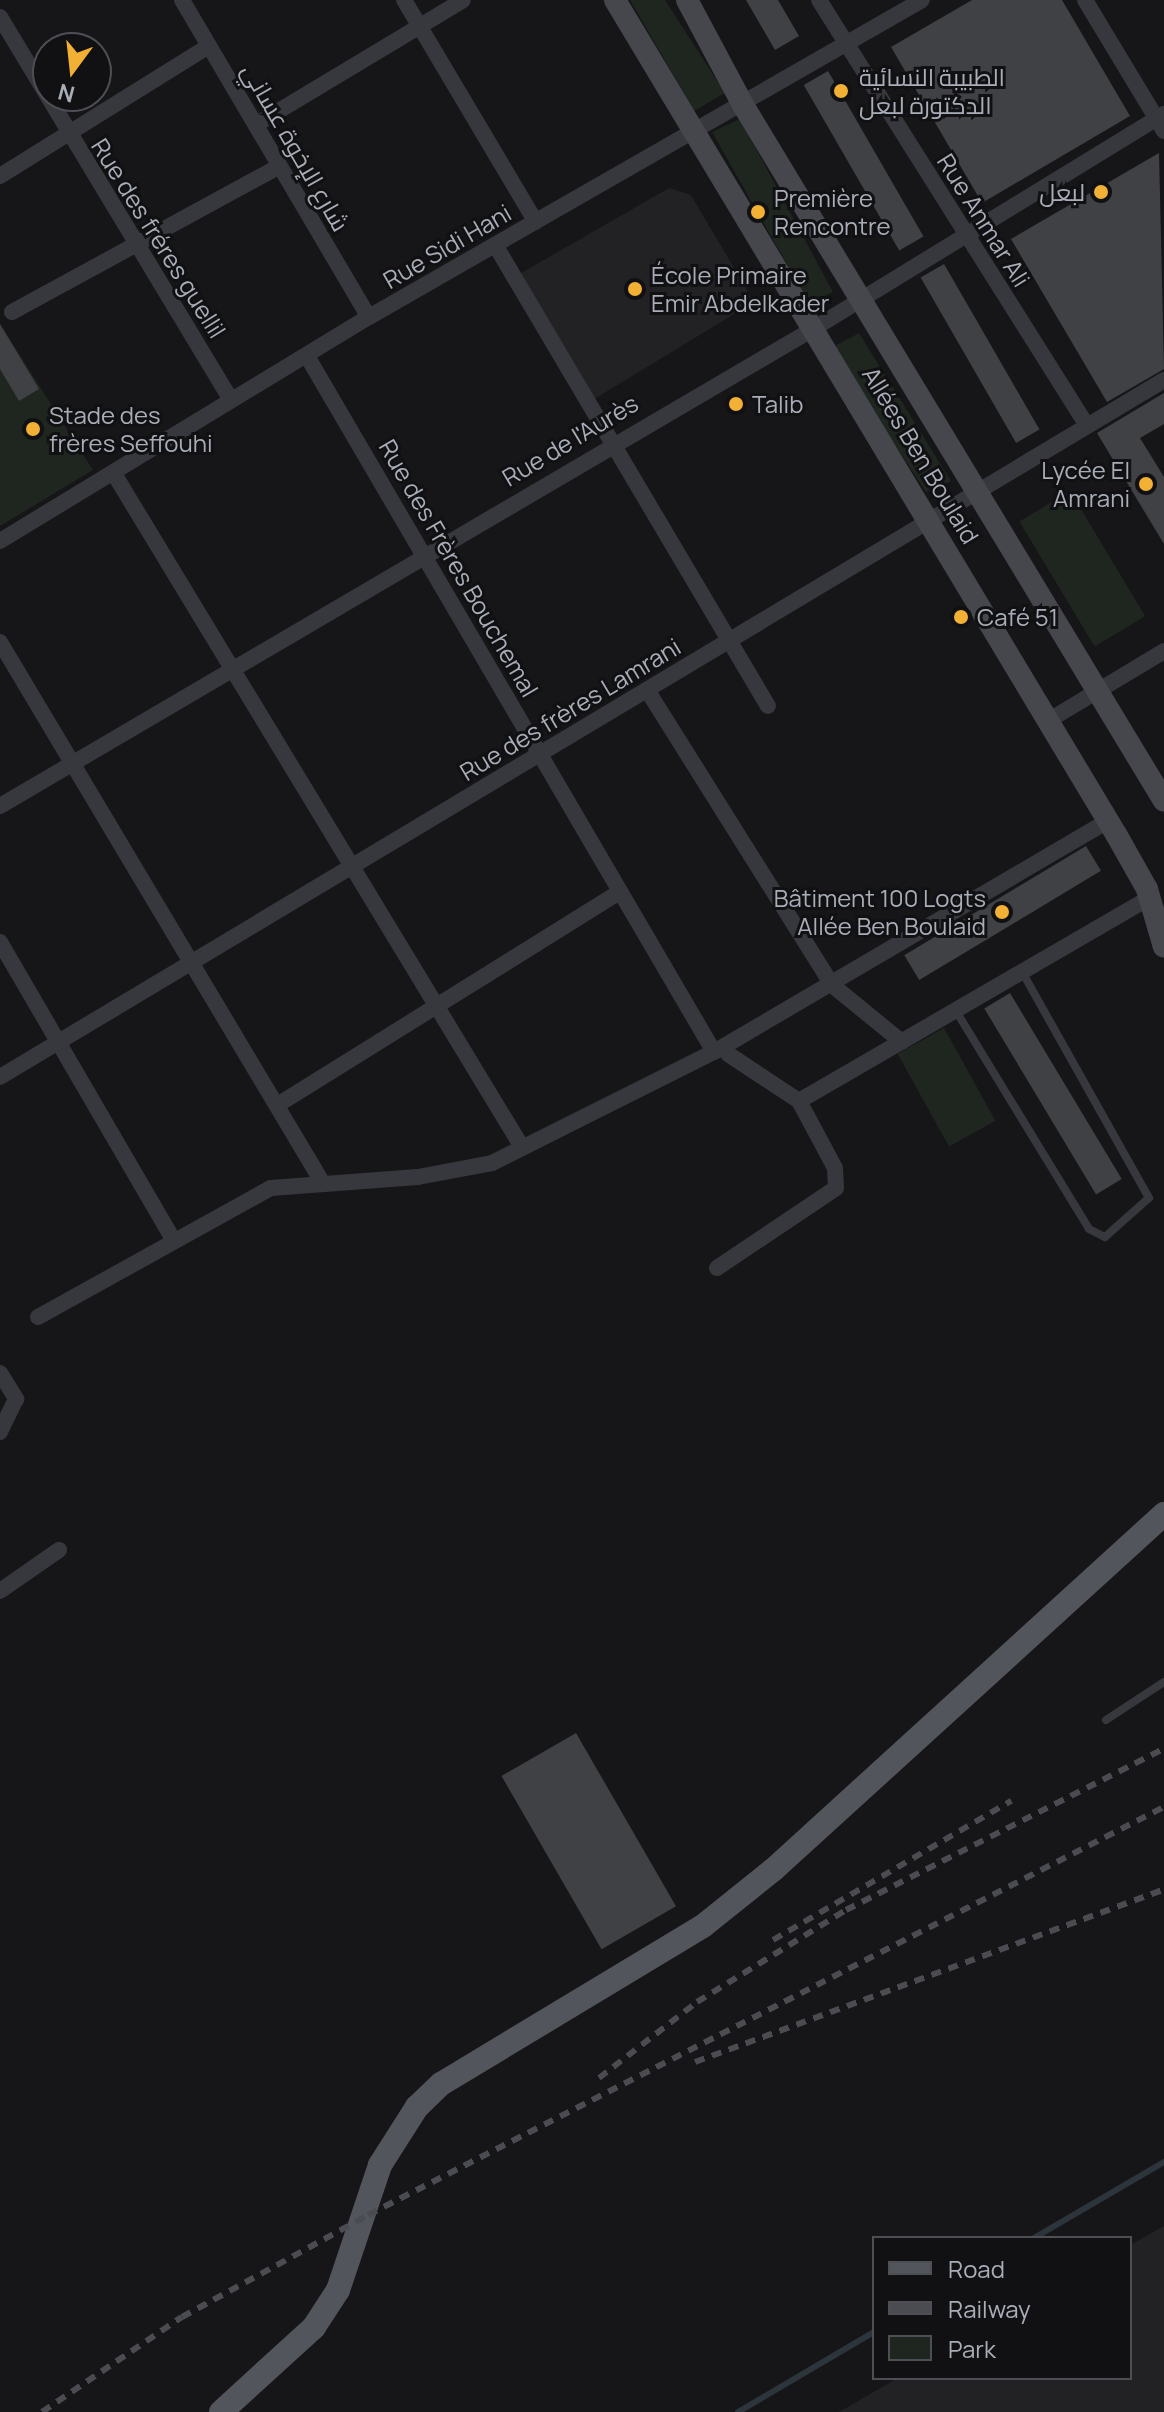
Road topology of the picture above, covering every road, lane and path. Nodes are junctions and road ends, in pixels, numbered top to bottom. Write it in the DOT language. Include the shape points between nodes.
graph roads {
  1 [pos="182,0"];
  2 [pos="404,0"];
  3 [pos="463,0"];
  4 [pos="615,0"];
  5 [pos="687,0"];
  6 [pos="819,0"];
  7 [pos="922,0"];
  8 [pos="1085,0"];
  9 [pos="0,17"];
  10 [pos="419,25"];
  11 [pos="845,45"];
  12 [pos="209,46"];
  13 [pos="743,105"];
  14 [pos="1161,121"];
  15 [pos="257,124"];
  16 [pos="698,131"];
  17 [pos="64,134"];
  18 [pos="278,167"];
  19 [pos="0,176"];
  20 [pos="536,222"];
  21 [pos="964,236"];
  22 [pos="136,242"];
  23 [pos="497,248"];
  24 [pos="861,299"];
  25 [pos="12,312"];
  26 [pos="369,317"];
  27 [pos="813,329"];
  28 [pos="307,356"];
  29 [pos="1164,380"];
  30 [pos="231,400"];
  31 [pos="1086,424"];
  32 [pos="615,440"];
  33 [pos="116,477"];
  34 [pos="982,492"];
  35 [pos="932,521"];
  36 [pos="0,541"];
  37 [pos="425,555"];
  38 [pos="729,639"];
  39 [pos="0,642"];
  40 [pos="1164,651"];
  41 [pos="231,666"];
  42 [pos="1101,690"];
  43 [pos="649,693"];
  44 [pos="768,706"];
  45 [pos="1046,722"];
  46 [pos="539,753"];
  47 [pos="72,765"];
  48 [pos="1164,801"];
  49 [pos="0,806"];
  50 [pos="1108,821"];
  51 [pos="357,868"];
  52 [pos="620,892"];
  53 [pos="1149,898"];
  54 [pos="0,942"];
  55 [pos="1164,947"];
  56 [pos="189,957"];
  57 [pos="1022,972"];
  58 [pos="832,985"];
  59 [pos="433,1006"];
  60 [pos="956,1011"];
  61 [pos="62,1041"];
  62 [pos="902,1042"];
  63 [pos="721,1053"];
  64 [pos="0,1077"];
  65 [pos="799,1101"];
  66 [pos="279,1104"];
  67 [pos="522,1147"];
  68 [pos="321,1180"];
  69 [pos="172,1238"];
  70 [pos="717,1268"];
  71 [pos="38,1317"];
  72 [pos="0,1373"];
  73 [pos="0,1432"];
  74 [pos="1164,1514"];
  75 [pos="59,1550"];
  76 [pos="0,1591"];
  77 [pos="1164,1682"];
  78 [pos="1106,1720"];
  79 [pos="221,2412"];
  1 -- 12 [label="street, شارع الإخوة عساني"];
  2 -- 10 [label="street"];
  3 -- 10 [label="street"];
  4 -- 16 [label="main road, Allées Ben Boulaid"];
  5 -- 13 [label="main road, Allées Ben Boulaid"];
  6 -- 11 [label="street, Rue Anmar Ali"];
  7 -- 11 [label="street, Rue Sidi Hani"];
  8 -- 14 [label="street"];
  9 -- 17 [label="street, Rue des fréres guellil"];
  10 -- 15 [label="street"];
  10 -- 20 [label="street"];
  11 -- 13 [label="street, Rue Sidi Hani"];
  11 -- 21 [label="street, Rue Anmar Ali"];
  12 -- 15 [label="street, شارع الإخوة عساني"];
  12 -- 17 [label="street"];
  13 -- 16 [label="street, Rue Sidi Hani"];
  13 -- 24 [label="main road, Allées Ben Boulaid"];
  14 -- 21 [label="street, Rue de l'Aurès"];
  15 -- 18 [label="street, شارع الإخوة عساني"];
  16 -- 20 [label="street, Rue Sidi Hani"];
  16 -- 27 [label="main road, Allées Ben Boulaid"];
  17 -- 19 [label="street"];
  17 -- 22 [label="street, Rue des fréres guellil"];
  18 -- 22 [label="street"];
  18 -- 26 [label="street, شارع الإخوة عساني"];
  20 -- 23 [label="street, Rue Sidi Hani"];
  21 -- 24 [label="street, Rue de l'Aurès"];
  21 -- 31 [label="street, Rue Anmar Ali"];
  22 -- 25 [label="street"];
  22 -- 30 [label="street, Rue des fréres guellil"];
  23 -- 26 [label="street, Rue Sidi Hani"];
  23 -- 32 [label="street"];
  24 -- 27 [label="street, Rue de l'Aurès"];
  24 -- 34 [label="main road, Allées Ben Boulaid"];
  26 -- 28 [label="street, Rue Sidi Hani"];
  27 -- 32 [label="street, Rue de l'Aurès"];
  27 -- 35 [label="main road, Allées Ben Boulaid"];
  28 -- 30 [label="street, Rue Sidi Hani"];
  28 -- 37 [label="street, Rue des Frères Bouchemal"];
  29 -- 31 [label="street, Rue des frères Lamrani"];
  30 -- 33 [label="street, Rue Sidi Hani"];
  31 -- 34 [label="street, Rue des frères Lamrani"];
  32 -- 37 [label="street, Rue de l'Aurès"];
  32 -- 38 [label="street"];
  33 -- 36 [label="street, Rue Sidi Hani"];
  33 -- 41 [label="street"];
  34 -- 35 [label="street, Rue des frères Lamrani"];
  34 -- 42 [label="main road, Allées Ben Boulaid"];
  35 -- 38 [label="street, Rue des frères Lamrani"];
  35 -- 45 [label="main road, Allées Ben Boulaid"];
  37 -- 41 [label="street, Rue de l'Aurès"];
  37 -- 46 [label="street, Rue des Frères Bouchemal"];
  38 -- 43 [label="street, Rue des frères Lamrani"];
  38 -- 44 [label="street"];
  39 -- 47 [label="street"];
  40 -- 42 [label="street"];
  41 -- 47 [label="street, Rue de l'Aurès"];
  41 -- 51 [label="street"];
  42 -- 45 [label="street"];
  42 -- 48 [label="main road, Allées Ben Boulaid"];
  43 -- 46 [label="street, Rue des frères Lamrani"];
  43 -- 58 [label="street"];
  45 -- 50 [label="main road, Allées Ben Boulaid"];
  46 -- 51 [label="street, Rue des frères Lamrani"];
  46 -- 52 [label="street, Rue des Frères Bouchemal"];
  47 -- 49 [label="street, Rue de l'Aurès"];
  47 -- 56 [label="street"];
  50 -- 53 [label="main road, Allées Ben Boulaid"];
  50 -- 58 [label="street"];
  51 -- 56 [label="street, Rue des frères Lamrani"];
  51 -- 59 [label="street"];
  52 -- 59 [label="street"];
  52 -- 63 [label="street, Rue des Frères Bouchemal"];
  53 -- 55 [label="main road, Allées Ben Boulaid"];
  53 -- 57 [label="street"];
  54 -- 61 [label="street"];
  56 -- 61 [label="street, Rue des frères Lamrani"];
  56 -- 66 [label="street"];
  57 -- 60 [label="street"];
  57 -- 60 [label="lane" via="1149,1198 1105,1237 1089,1229"];
  58 -- 62 [label="street"];
  58 -- 63 [label="street"];
  59 -- 66 [label="street"];
  59 -- 67 [label="street"];
  60 -- 62 [label="street"];
  61 -- 64 [label="street, Rue des frères Lamrani"];
  61 -- 69 [label="street"];
  62 -- 65 [label="street"];
  63 -- 65 [label="street, Rue des Frères Bouchemal"];
  63 -- 67 [label="street"];
  65 -- 70 [label="street" via="835,1168 836,1188"];
  66 -- 68 [label="street"];
  67 -- 68 [label="street" via="492,1163 418,1177"];
  68 -- 69 [label="street" via="271,1188"];
  69 -- 71 [label="street"];
  72 -- 73 [label="street" via="16,1399"];
  74 -- 79 [label="main road" via="761,1880 691,1933 441,2084 417,2107 380,2165 338,2290 314,2327"];
  75 -- 76 [label="street"];
  77 -- 78 [label="lane"];
}
